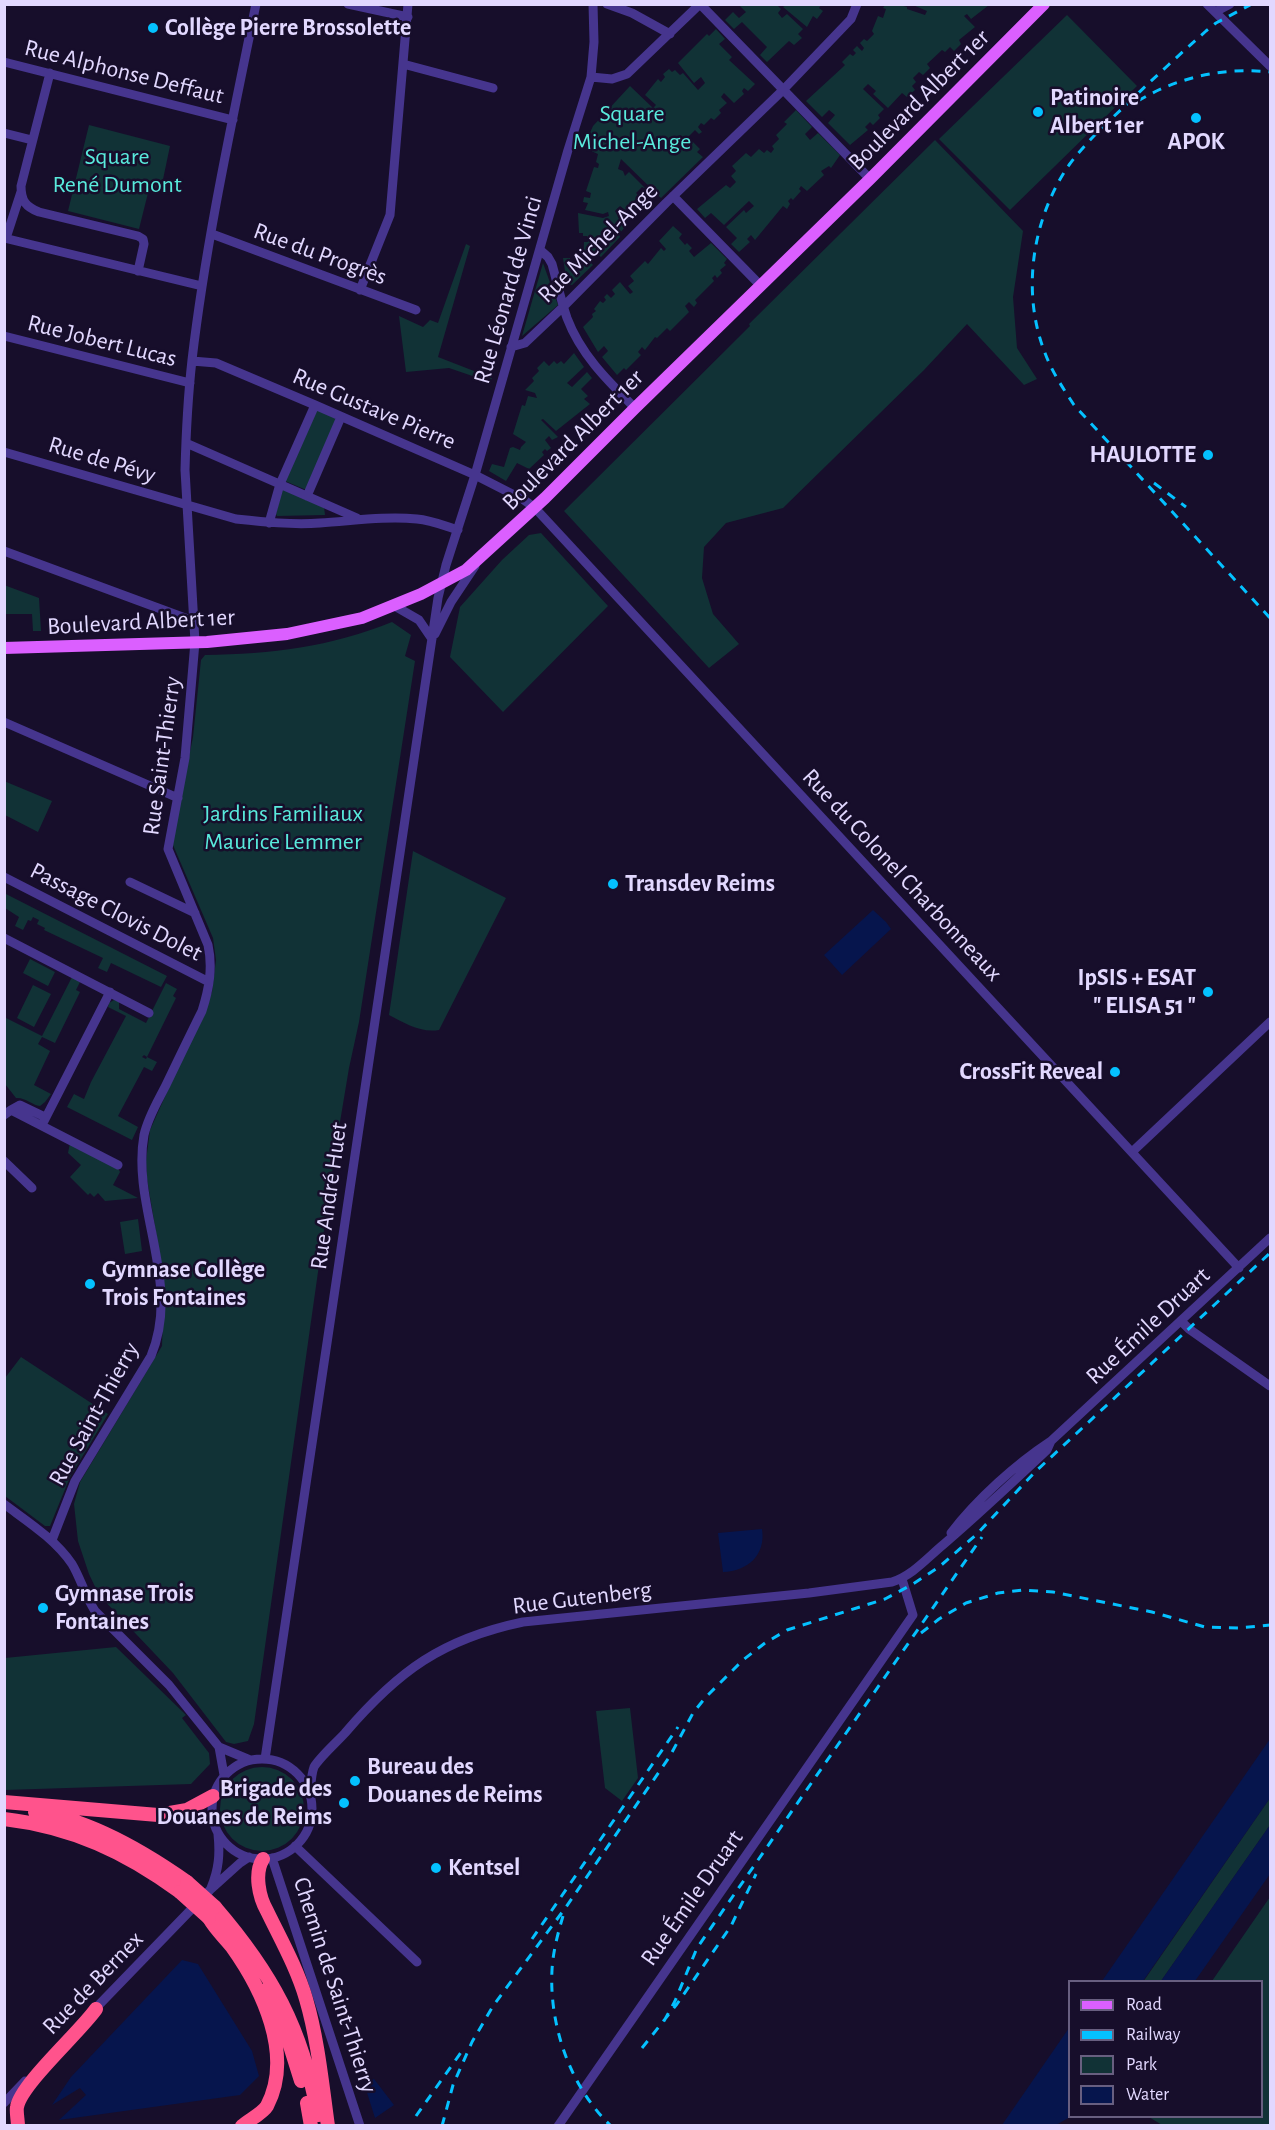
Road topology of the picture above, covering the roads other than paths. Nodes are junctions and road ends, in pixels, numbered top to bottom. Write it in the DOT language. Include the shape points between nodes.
graph roads {
  1 [pos="256,4"];
  2 [pos="348,4"];
  3 [pos="408,4"];
  4 [pos="593,4"];
  5 [pos="607,4"];
  6 [pos="700,4"];
  7 [pos="857,4"];
  8 [pos="1044,4"];
  9 [pos="1207,4"];
  10 [pos="1230,4"];
  11 [pos="633,9"];
  12 [pos="1215,12"];
  13 [pos="408,17"];
  14 [pos="670,34"];
  15 [pos="4,62"];
  16 [pos="403,64"];
  17 [pos="1270,66"];
  18 [pos="50,74"];
  19 [pos="591,76"];
  20 [pos="493,88"];
  21 [pos="783,90"];
  22 [pos="233,120"];
  23 [pos="4,133"];
  24 [pos="32,140"];
  25 [pos="870,179"];
  26 [pos="21,192"];
  27 [pos="673,196"];
  28 [pos="212,234"];
  29 [pos="5,238"];
  30 [pos="540,250"];
  31 [pos="138,271"];
  32 [pos="202,286"];
  33 [pos="761,286"];
  34 [pos="360,290"];
  35 [pos="563,307"];
  36 [pos="416,310"];
  37 [pos="4,336"];
  38 [pos="511,347"];
  39 [pos="192,361"];
  40 [pos="190,383"];
  41 [pos="315,405"];
  42 [pos="635,408"];
  43 [pos="341,417"];
  44 [pos="186,443"];
  45 [pos="4,452"];
  46 [pos="475,475"];
  47 [pos="280,484"];
  48 [pos="307,496"];
  49 [pos="188,506"];
  50 [pos="535,508"];
  51 [pos="359,519"];
  52 [pos="269,523"];
  53 [pos="458,530"];
  54 [pos="4,551"];
  55 [pos="479,560"];
  56 [pos="442,583"];
  57 [pos="393,605"];
  58 [pos="196,622"];
  59 [pos="432,639"];
  60 [pos="195,642"];
  61 [pos="4,648"];
  62 [pos="4,722"];
  63 [pos="178,798"];
  64 [pos="4,877"];
  65 [pos="130,882"];
  66 [pos="195,913"];
  67 [pos="4,938"];
  68 [pos="209,982"];
  69 [pos="110,992"];
  70 [pos="149,1012"];
  71 [pos="1270,1022"];
  72 [pos="8,1113"];
  73 [pos="43,1121"];
  74 [pos="1132,1152"];
  75 [pos="4,1161"];
  76 [pos="118,1165"];
  77 [pos="32,1188"];
  78 [pos="1270,1238"];
  79 [pos="1239,1268"];
  80 [pos="1181,1321"];
  81 [pos="1270,1386"];
  82 [pos="4,1504"];
  83 [pos="52,1540"];
  84 [pos="902,1579"];
  85 [pos="219,1747"];
  86 [pos="265,1759"];
  87 [pos="250,1760"];
  88 [pos="315,1767"];
  89 [pos="292,1769"];
  90 [pos="225,1775"];
  91 [pos="310,1794"];
  92 [pos="213,1796"];
  93 [pos="4,1802"];
  94 [pos="4,1808"];
  95 [pos="4,1819"];
  96 [pos="217,1832"];
  97 [pos="295,1846"];
  98 [pos="261,1858"];
  99 [pos="184,1887"];
  100 [pos="210,1890"];
  101 [pos="212,1913"];
  102 [pos="417,1962"];
  103 [pos="96,2009"];
  104 [pos="4,2103"];
  105 [pos="18,2126"];
  106 [pos="242,2126"];
  107 [pos="311,2126"];
  108 [pos="320,2126"];
  109 [pos="328,2126"];
  110 [pos="360,2126"];
  111 [pos="558,2126"];
  1 -- 22 [label="street, Rue Saint-Thierry"];
  2 -- 13 [label="street"];
  3 -- 13 [label="street"];
  4 -- 19 [label="street, Rue Léonard de Vinci"];
  5 -- 11 [label="street"];
  6 -- 14 [label="street"];
  6 -- 21 [label="street"];
  7 -- 21 [label="street, Rue Michel-Ange" via="851,19"];
  8 -- 25 [label="main road, Boulevard Albert 1er"];
  9 -- 12 [label="street"];
  10 -- 12 [label="street"];
  11 -- 14 [label="street"];
  12 -- 17 [label="street"];
  13 -- 16 [label="street"];
  14 -- 19 [label="street" via="627,74 612,79"];
  15 -- 18 [label="street, Rue Alphonse Deffaut"];
  16 -- 20 [label="street"];
  16 -- 34 [label="street" via="390,215"];
  18 -- 22 [label="street, Rue Alphonse Deffaut"];
  18 -- 24 [label="street"];
  19 -- 30 [label="street, Rue Léonard de Vinci"];
  21 -- 25 [label="street"];
  21 -- 27 [label="street, Rue Michel-Ange"];
  22 -- 28 [label="street, Rue Saint-Thierry"];
  23 -- 24 [label="street"];
  24 -- 26 [label="street"];
  25 -- 33 [label="main road, Boulevard Albert 1er"];
  26 -- 29 [label="street"];
  26 -- 31 [label="street" via="26,206 39,212 143,239"];
  27 -- 33 [label="street"];
  27 -- 35 [label="street, Rue Michel-Ange"];
  28 -- 32 [label="street, Rue Saint-Thierry"];
  28 -- 34 [label="street, Rue du Progrès"];
  29 -- 31 [label="street"];
  30 -- 35 [label="street" via="552,264"];
  30 -- 38 [label="street, Rue Léonard de Vinci"];
  31 -- 32 [label="street"];
  32 -- 39 [label="street, Rue Saint-Thierry"];
  33 -- 42 [label="main road, Boulevard Albert 1er"];
  34 -- 36 [label="street, Rue du Progrès"];
  35 -- 38 [label="street, Rue Michel-Ange" via="525,342"];
  35 -- 42 [label="street" via="593,364"];
  37 -- 40 [label="street, Rue Jobert Lucas"];
  38 -- 46 [label="street, Rue Léonard de Vinci"];
  39 -- 40 [label="street, Rue Saint-Thierry"];
  39 -- 41 [label="street, Rue Gustave Pierre" via="216,363"];
  40 -- 44 [label="street, Rue Saint-Thierry"];
  41 -- 43 [label="street, Rue Gustave Pierre"];
  41 -- 47 [label="street"];
  42 -- 50 [label="main road, Boulevard Albert 1er"];
  43 -- 46 [label="street, Rue Gustave Pierre"];
  43 -- 48 [label="street"];
  44 -- 47 [label="street"];
  44 -- 49 [label="street, Rue Saint-Thierry"];
  45 -- 49 [label="street, Rue de Pévy"];
  46 -- 50 [label="street, Rue Gustave Pierre"];
  46 -- 53 [label="street, Rue Léonard de Vinci"];
  47 -- 48 [label="street"];
  47 -- 52 [label="street"];
  48 -- 51 [label="street"];
  49 -- 52 [label="street, Rue de Pévy"];
  49 -- 58 [label="street, Rue Saint-Thierry"];
  50 -- 55 [label="main road, Boulevard Albert 1er"];
  50 -- 74 [label="street, Rue du Colonel Charbonneaux"];
  51 -- 52 [label="street, Rue de Pévy"];
  51 -- 53 [label="street, Rue de Pévy" via="420,519"];
  53 -- 56 [label="street, Rue Léonard de Vinci"];
  54 -- 58 [label="street"];
  55 -- 56 [label="main road, Boulevard Albert 1er"];
  55 -- 59 [label="street"];
  56 -- 57 [label="main road, Boulevard Albert 1er"];
  56 -- 59 [label="street, Rue André Huet"];
  57 -- 59 [label="street" via="419,620"];
  57 -- 60 [label="main road, Boulevard Albert 1er" via="362,618 287,634"];
  58 -- 60 [label="street, Rue Saint-Thierry"];
  59 -- 86 [label="street, Rue André Huet"];
  60 -- 61 [label="main road, Boulevard Albert 1er"];
  60 -- 63 [label="street, Rue Saint-Thierry"];
  62 -- 63 [label="street"];
  63 -- 66 [label="street, Rue Saint-Thierry" via="168,849"];
  64 -- 68 [label="street, Passage Clovis Dolet"];
  65 -- 66 [label="street"];
  66 -- 68 [label="street, Rue Saint-Thierry" via="208,945"];
  67 -- 69 [label="street"];
  68 -- 83 [label="street, Rue Saint-Thierry" via="202,1011 144,1135 143,1169 162,1294 156,1344 75,1481"];
  69 -- 70 [label="street"];
  69 -- 73 [label="street"];
  71 -- 74 [label="street"];
  72 -- 73 [label="street"];
  73 -- 76 [label="street"];
  74 -- 79 [label="street, Rue du Colonel Charbonneaux"];
  75 -- 77 [label="street"];
  78 -- 79 [label="street, Rue Émile Druart"];
  79 -- 80 [label="street, Rue Émile Druart"];
  80 -- 81 [label="street"];
  80 -- 84 [label="street, Rue Émile Druart" via="1052,1441 1031,1454 984,1498 943,1545"];
  82 -- 83 [label="street"];
  83 -- 85 [label="street" via="72,1565 95,1611 170,1685"];
  84 -- 88 [label="street, Rue Gutenberg" via="859,1588 523,1622 477,1634 409,1669 378,1696"];
  84 -- 111 [label="street, Rue Émile Druart" via="913,1615"];
  85 -- 87 [label="street"];
  85 -- 90 [label="street"];
  86 -- 87 [label="street"];
  86 -- 89 [label="street"];
  87 -- 90 [label="street"];
  88 -- 89 [label="street"];
  88 -- 91 [label="street"];
  89 -- 91 [label="street"];
  90 -- 92 [label="street"];
  91 -- 97 [label="street" via="308,1829"];
  92 -- 93 [label="highway" via="187,1810 158,1815"];
  92 -- 96 [label="street"];
  94 -- 99 [label="highway" via="69,1820 108,1835 154,1859"];
  95 -- 99 [label="highway" via="30,1822 105,1846"];
  96 -- 98 [label="street" via="237,1852"];
  96 -- 100 [label="street" via="220,1851"];
  97 -- 98 [label="street"];
  97 -- 102 [label="street"];
  98 -- 100 [label="street, Rue de Bernex" via="240,1863"];
  98 -- 109 [label="highway" via="258,1866 262,1902 291,1958 306,1998"];
  98 -- 110 [label="street, Chemin de Saint-Thierry"];
  99 -- 101 [label="highway, bridge"];
  100 -- 103 [label="street, Rue de Bernex"];
  101 -- 106 [label="highway" via="253,1982 277,2048 278,2072 267,2107"];
  101 -- 107 [label="highway" via="266,1990 285,2030"];
  101 -- 108 [label="highway" via="244,1940 280,1997 296,2031"];
  103 -- 104 [label="street, Rue de Bernex"];
  103 -- 105 [label="highway" via="26,2090 16,2106"];
}
